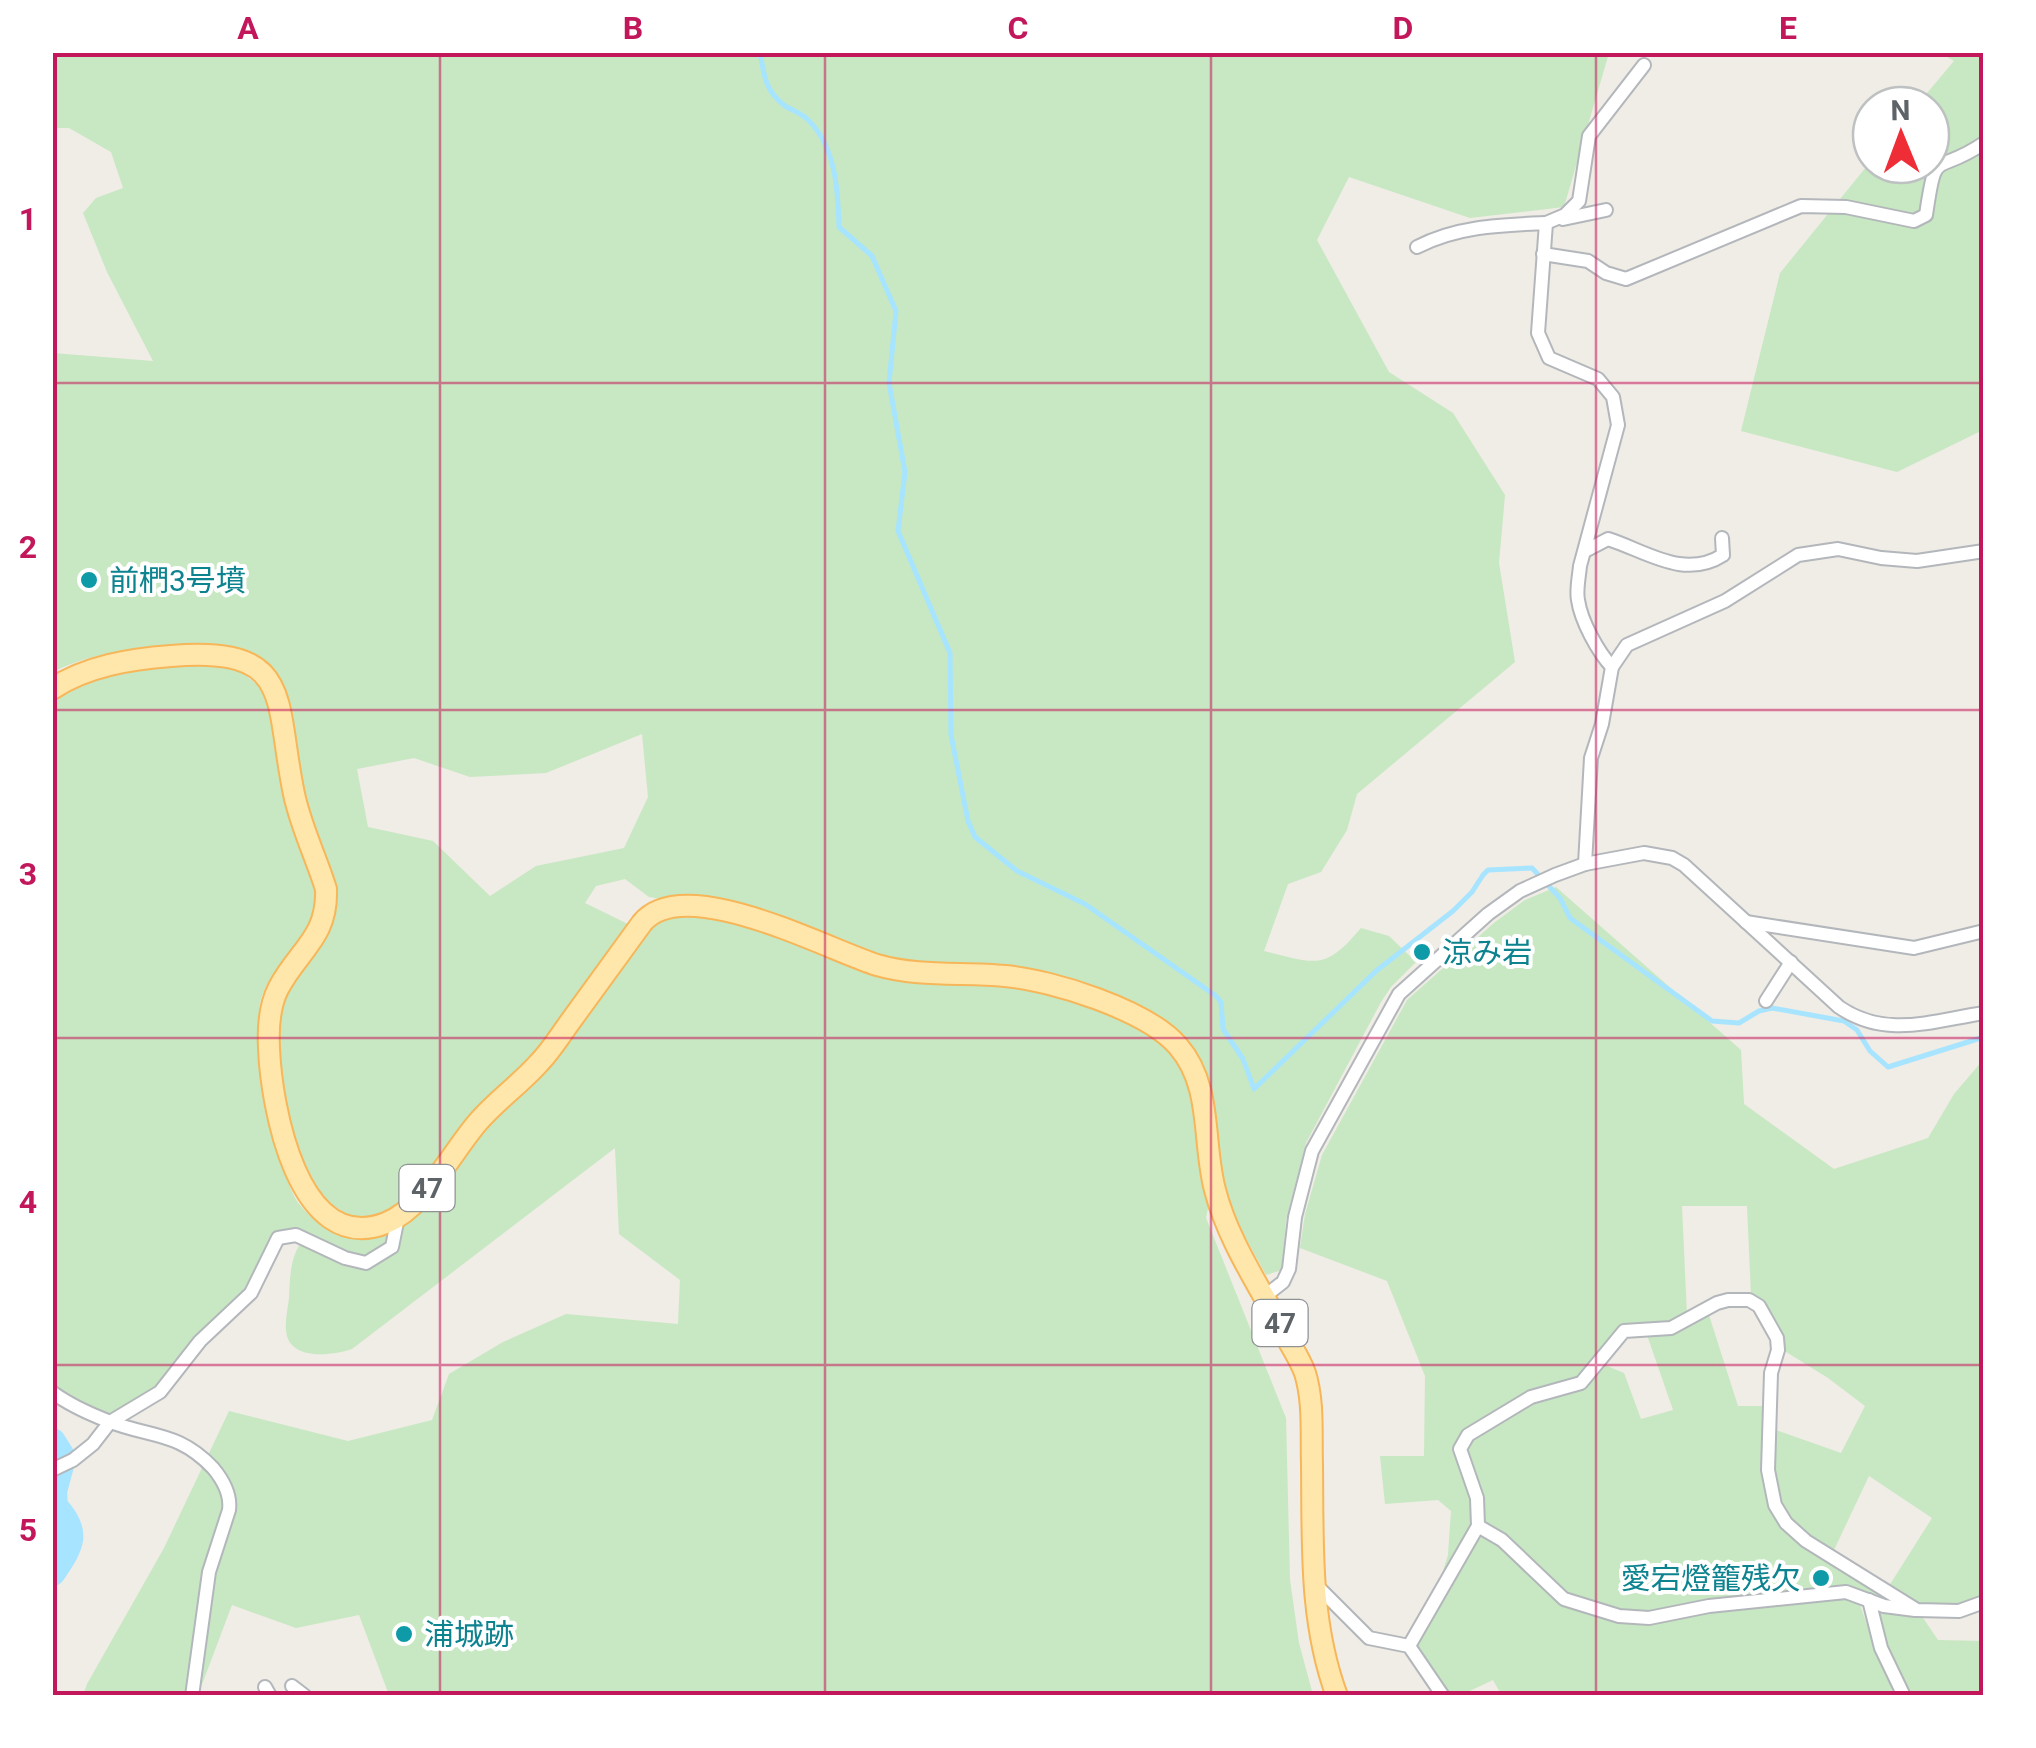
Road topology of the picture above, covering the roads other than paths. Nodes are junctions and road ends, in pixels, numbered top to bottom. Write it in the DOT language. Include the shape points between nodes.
graph roads {
  1 [pos="1644,65"];
  2 [pos="1984,143"];
  3 [pos="1606,210"];
  4 [pos="1546,222"];
  5 [pos="1416,248"];
  6 [pos="1543,254"];
  7 [pos="1722,538"];
  8 [pos="1585,551"];
  9 [pos="1984,551"];
  10 [pos="1612,667"];
  11 [pos="52,688"];
  12 [pos="1585,864"];
  13 [pos="1746,922"];
  14 [pos="1984,931"];
  15 [pos="1791,962"];
  16 [pos="1766,1002"];
  17 [pos="1984,1013"];
  18 [pos="398,1216"];
  19 [pos="1265,1296"];
  20 [pos="52,1392"];
  21 [pos="110,1422"];
  22 [pos="52,1470"];
  23 [pos="1478,1526"];
  24 [pos="1314,1583"];
  25 [pos="1869,1600"];
  26 [pos="1984,1602"];
  27 [pos="1917,1610"];
  28 [pos="1409,1646"];
  29 [pos="292,1686"];
  30 [pos="192,1696"];
  31 [pos="305,1696"];
  32 [pos="1337,1696"];
  33 [pos="1443,1696"];
  34 [pos="1904,1696"];
  1 -- 4 [label="street" via="1589,136 1579,201"];
  2 -- 6 [label="street" via="1938,164 1926,215 1914,221 1801,206 1626,279 1588,261"];
  3 -- 4 [label="street"];
  4 -- 5 [label="street" via="1440,235"];
  4 -- 6 [label="street"];
  6 -- 8 [label="street" via="1538,332 1549,358 1598,380 1613,397 1618,425"];
  7 -- 8 [label="street" via="1723,555 1710,564 1657,560 1608,539"];
  8 -- 10 [label="street" via="1578,602"];
  9 -- 10 [label="street" via="1917,560 1838,548 1798,556 1725,601 1627,645"];
  10 -- 12 [label="street" via="1591,758"];
  11 -- 18 [label="main road, 47" via="141,659 206,654 238,658 270,680 326,904 314,942 278,988 268,1020 282,1130 300,1185 328,1214 362,1228"];
  12 -- 13 [label="street" via="1644,853 1672,858"];
  12 -- 19 [label="street" via="1520,891 1399,994 1312,1152 1289,1270"];
  13 -- 14 [label="street" via="1914,948"];
  13 -- 15 [label="street"];
  15 -- 16 [label="street"];
  15 -- 17 [label="street" via="1839,1007 1866,1022 1899,1026"];
  18 -- 19 [label="main road, 47" via="490,1107 540,1063 649,915 686,906 794,931 894,968 1029,979 1109,1003 1164,1032 1198,1078 1215,1189"];
  18 -- 21 [label="street" via="392,1246 366,1264 296,1235 278,1238 240,1305 200,1341 160,1392"];
  19 -- 24 [label="main road, 47" via="1309,1390"];
  20 -- 21 [label="street"];
  21 -- 22 [label="street" via="74,1460"];
  21 -- 30 [label="street" via="196,1450 220,1476 230,1500 209,1572"];
  23 -- 25 [label="street" via="1564,1598 1618,1616 1650,1618 1846,1592"];
  23 -- 27 [label="street" via="1478,1498 1460,1449 1468,1435 1532,1397 1581,1383 1624,1331 1671,1328 1716,1303 1749,1300 1777,1338 1768,1429 1775,1505 1806,1541"];
  23 -- 28 [label="street"];
  24 -- 28 [label="street" via="1369,1638"];
  24 -- 32 [label="main road, 47" via="1321,1646"];
  25 -- 27 [label="street"];
  25 -- 34 [label="street" via="1881,1648"];
  26 -- 27 [label="street" via="1959,1611"];
  28 -- 33 [label="street"];
  29 -- 31 [label="street"];
}
